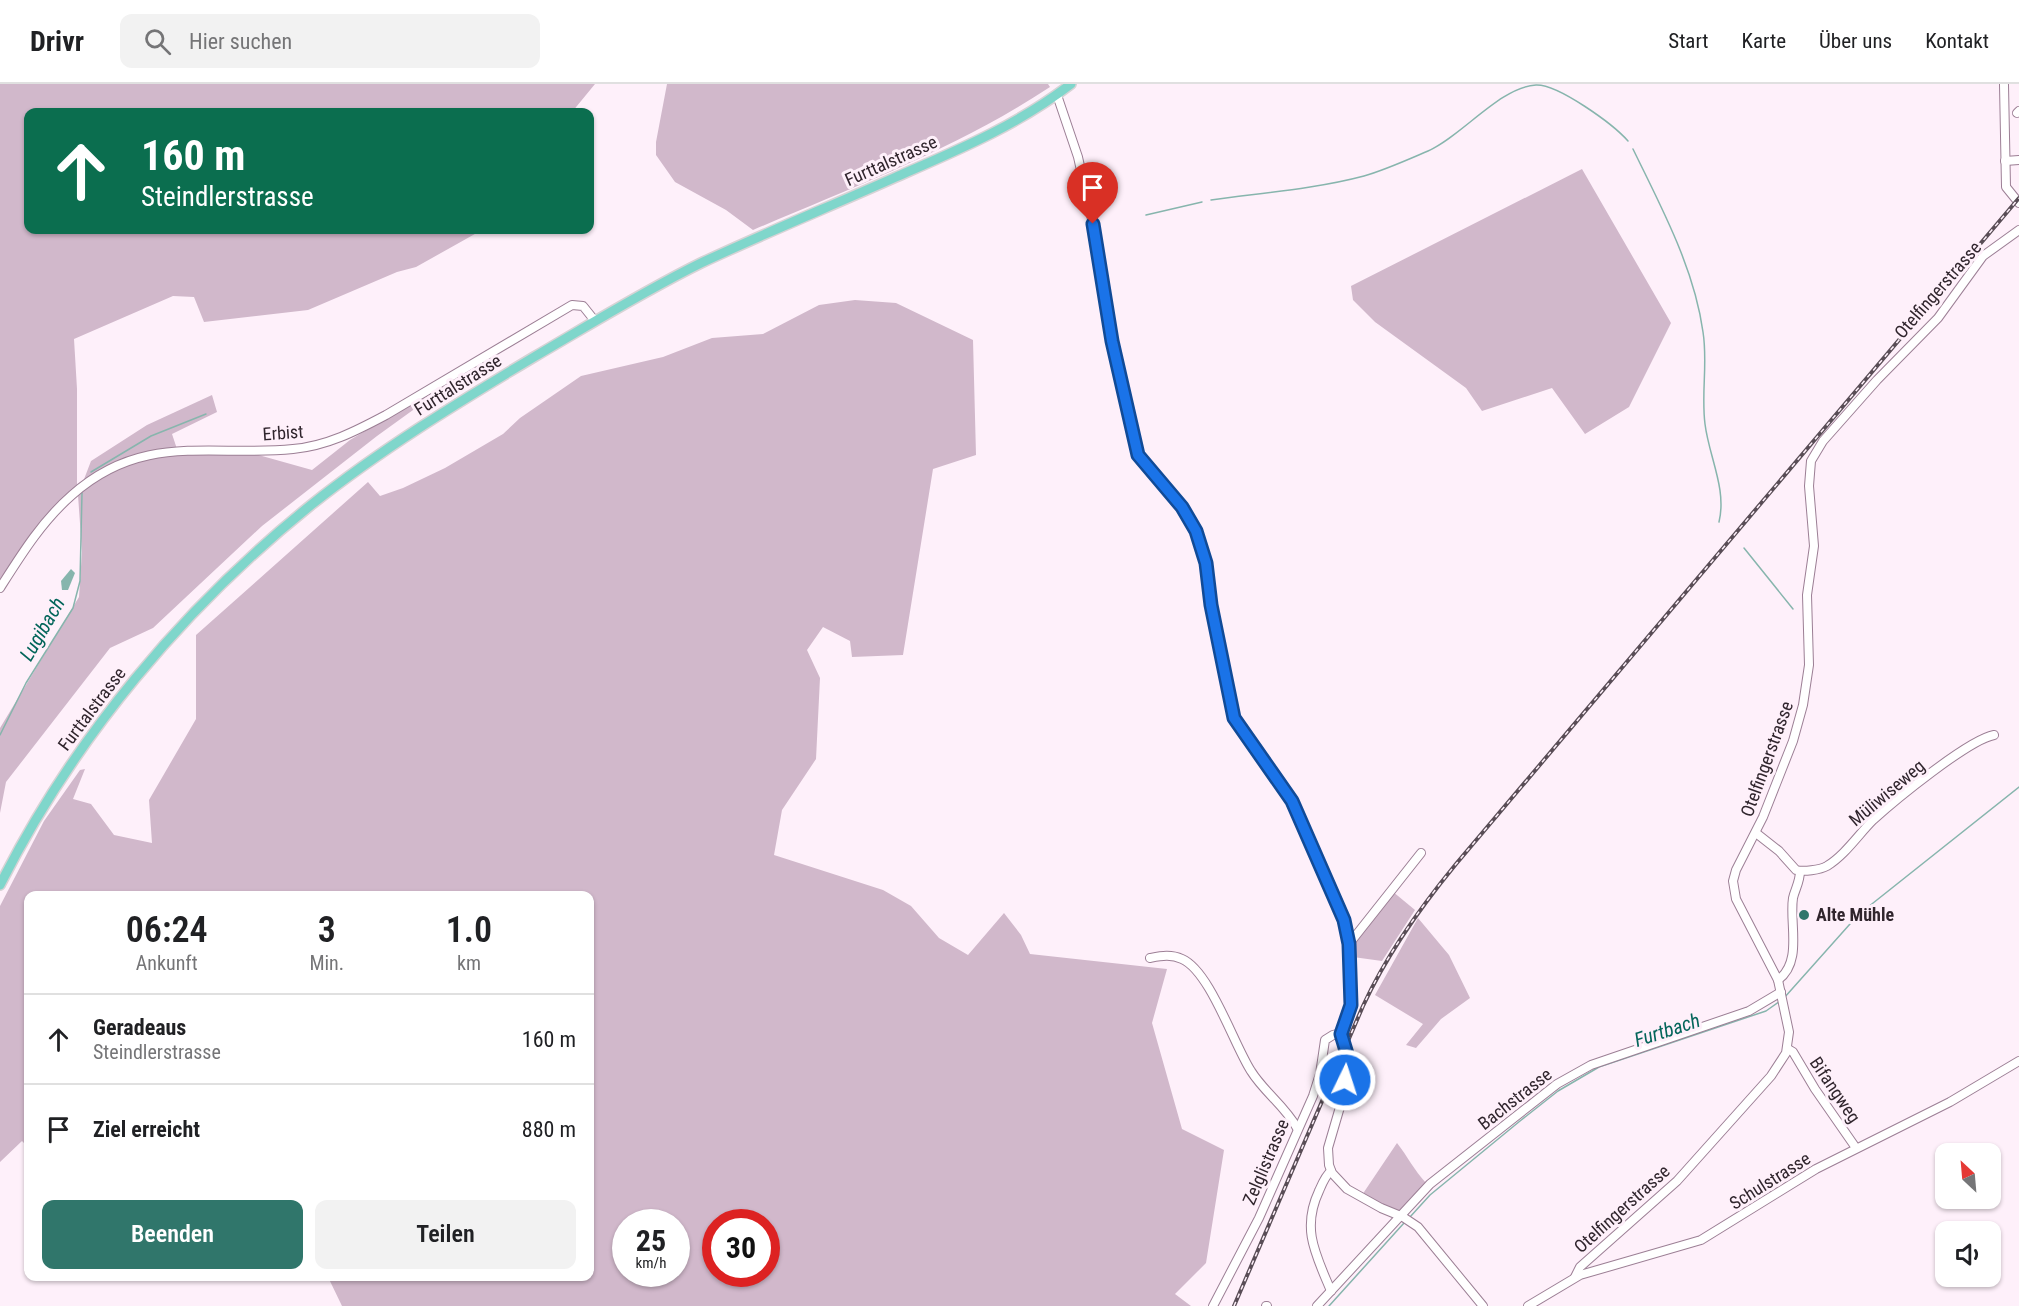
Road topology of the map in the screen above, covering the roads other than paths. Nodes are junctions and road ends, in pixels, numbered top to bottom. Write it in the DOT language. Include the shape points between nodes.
graph roads {
  1 [pos="1071,84"];
  2 [pos="2002,84"];
  3 [pos="1057,95"];
  4 [pos="2019,160"];
  5 [pos="2006,161"];
  6 [pos="2019,203"];
  7 [pos="2019,230"];
  8 [pos="595,321"];
  9 [pos="0,588"];
  10 [pos="1994,735"];
  11 [pos="1756,833"];
  12 [pos="1421,853"];
  13 [pos="1800,871"];
  14 [pos="0,885"];
  15 [pos="1349,944"];
  16 [pos="1150,958"];
  17 [pos="1778,980"];
  18 [pos="1781,994"];
  19 [pos="1341,1034"];
  20 [pos="1788,1049"];
  21 [pos="2019,1060"];
  22 [pos="1304,1112"];
  23 [pos="1289,1114"];
  24 [pos="1297,1128"];
  25 [pos="1856,1148"];
  26 [pos="1331,1171"];
  27 [pos="1402,1216"];
  28 [pos="1575,1277"];
  29 [pos="1330,1291"];
  30 [pos="1213,1306"];
  31 [pos="1317,1306"];
  32 [pos="1483,1306"];
  33 [pos="1528,1306"];
  1 -- 3 [label="main road, Furttalstrasse"];
  2 -- 5 [label="street"];
  3 -- 8 [label="main road, Furttalstrasse" via="973,144 699,264"];
  3 -- 15 [label="street" via="1078,157 1093,224 1134,444 1138,455 1182,507 1196,531 1206,563 1234,718 1292,801 1344,920"];
  4 -- 5 [label="street"];
  5 -- 6 [label="street" via="2006,188"];
  7 -- 11 [label="street, Otelfingerstrasse" via="1983,256 1938,318 1869,388 1823,441 1811,461 1814,546 1807,595 1807,679 1800,719"];
  8 -- 9 [label="street, Erbist" via="587,309 573,305 386,415 338,438 279,450 180,450 137,458 90,481 63,503"];
  8 -- 14 [label="main road, Furttalstrasse" via="473,393 355,472 230,576 174,634 89,739 30,828"];
  10 -- 13 [label="street, Müliwiseweg" via="1956,756 1889,807 1828,865"];
  11 -- 13 [label="street"];
  11 -- 17 [label="street, Otelfingerstrasse" via="1736,870 1734,890"];
  12 -- 15 [label="street"];
  13 -- 17 [label="street" via="1800,884 1793,897 1791,957"];
  15 -- 19 [label="street" via="1351,1005"];
  16 -- 23 [label="street" via="1169,955 1184,959 1195,970 1251,1071"];
  17 -- 18 [label="street, Otelfingerstrasse"];
  18 -- 20 [label="street, Otelfingerstrasse" via="1790,1032"];
  18 -- 27 [label="street, Bachstrasse" via="1749,1011 1614,1055 1569,1077 1430,1184"];
  19 -- 22 [label="street, Zelglistrasse" via="1325,1040 1318,1084"];
  19 -- 26 [label="street" via="1347,1060 1340,1107 1328,1148"];
  20 -- 25 [label="street, Bifangweg"];
  20 -- 28 [label="street, Otelfingerstrasse" via="1771,1076 1696,1161 1580,1268"];
  21 -- 25 [label="street, Schulstrasse" via="1950,1102"];
  22 -- 23 [label="street"];
  22 -- 24 [label="street, Zelglistrasse"];
  23 -- 24 [label="street"];
  24 -- 30 [label="street, Zelglistrasse" via="1259,1218"];
  25 -- 28 [label="street, Schulstrasse" via="1701,1240"];
  26 -- 27 [label="street" via="1347,1189"];
  26 -- 29 [label="street" via="1313,1203 1309,1232"];
  27 -- 29 [label="street, Bachstrasse"];
  27 -- 32 [label="street" via="1424,1233"];
  28 -- 33 [label="street, Schulstrasse"];
  29 -- 31 [label="street, Bachstrasse"];
}
